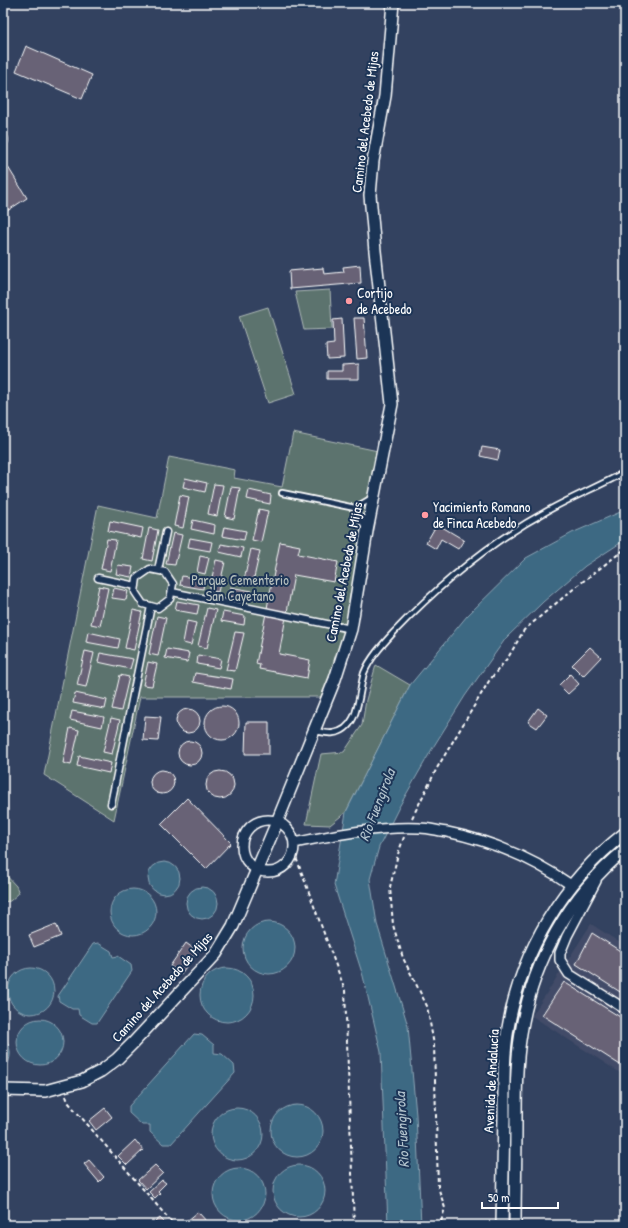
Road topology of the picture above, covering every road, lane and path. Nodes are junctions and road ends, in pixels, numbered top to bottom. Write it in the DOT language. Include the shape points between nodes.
graph roads {
  1 [pos="393,3"];
  2 [pos="625,472"];
  3 [pos="282,493"];
  4 [pos="374,497"];
  5 [pos="355,508"];
  6 [pos="368,531"];
  7 [pos="166,532"];
  8 [pos="625,549"];
  9 [pos="158,570"];
  10 [pos="98,578"];
  11 [pos="136,586"];
  12 [pos="172,592"];
  13 [pos="151,606"];
  14 [pos="351,629"];
  15 [pos="315,731"];
  16 [pos="111,804"];
  17 [pos="277,822"];
  18 [pos="408,828"];
  19 [pos="625,833"];
  20 [pos="293,847"];
  21 [pos="625,850"];
  22 [pos="257,870"];
  23 [pos="600,874"];
  24 [pos="571,885"];
  25 [pos="625,1009"];
  26 [pos="63,1087"];
  27 [pos="3,1090"];
  28 [pos="174,1225"];
  29 [pos="354,1225"];
  30 [pos="440,1225"];
  31 [pos="502,1225"];
  32 [pos="515,1225"];
  1 -- 4 [label="street, Camino del Acebedo de Mijas" via="385,96 373,160 370,195 392,404"];
  2 -- 15 [label="lane" via="549,509 501,538 464,567 394,632 373,657 365,673 354,719 343,730 332,734"];
  3 -- 5 [label="lane"];
  4 -- 5 [label="lane"];
  4 -- 6 [label="street, Camino del Acebedo de Mijas"];
  5 -- 6 [label="lane"];
  6 -- 14 [label="street, Camino del Acebedo de Mijas"];
  7 -- 9 [label="street"];
  8 -- 18 [label="path" via="524,630 509,656 489,681 441,762"];
  9 -- 11 [label="street" via="150,569 137,578"];
  9 -- 12 [label="street" via="165,572 173,584"];
  10 -- 11 [label="street"];
  11 -- 13 [label="street" via="135,592 143,604"];
  12 -- 13 [label="street" via="170,600 158,608"];
  12 -- 14 [label="street"];
  13 -- 16 [label="street"];
  14 -- 15 [label="street, Camino del Acebedo de Mijas" via="336,678"];
  15 -- 17 [label="street, Camino del Acebedo de Mijas"];
  17 -- 20 [label="street" via="291,835"];
  17 -- 22 [label="street, Camino del Acebedo de Mijas"];
  17 -- 22 [label="street" via="258,822 245,833 242,842 243,853"];
  18 -- 20 [label="street" via="327,836"];
  18 -- 24 [label="street" via="421,828 491,843 548,869"];
  18 -- 30 [label="path" via="390,887 391,902 393,925 403,958 428,1006 434,1045 438,1188 445,1208"];
  19 -- 24 [label="street, Avenida de Andalucía"];
  20 -- 22 [label="street" via="288,863 282,868 269,872"];
  20 -- 29 [label="path" via="345,990"];
  21 -- 23 [label="street, Avenida de Andalucía"];
  22 -- 26 [label="street, Camino del Acebedo de Mijas" via="233,926 216,954 117,1059 82,1081"];
  23 -- 25 [label="street" via="567,936 560,960 569,974"];
  23 -- 32 [label="street, Avenida de Andalucía" via="565,915 543,957 526,1007 518,1060"];
  24 -- 31 [label="street, Avenida de Andalucía" via="554,909 531,952 513,1004 505,1059"];
  26 -- 27 [label="street, Camino del Acebedo de Mijas" via="45,1091"];
  26 -- 28 [label="path" via="68,1102"];
}
